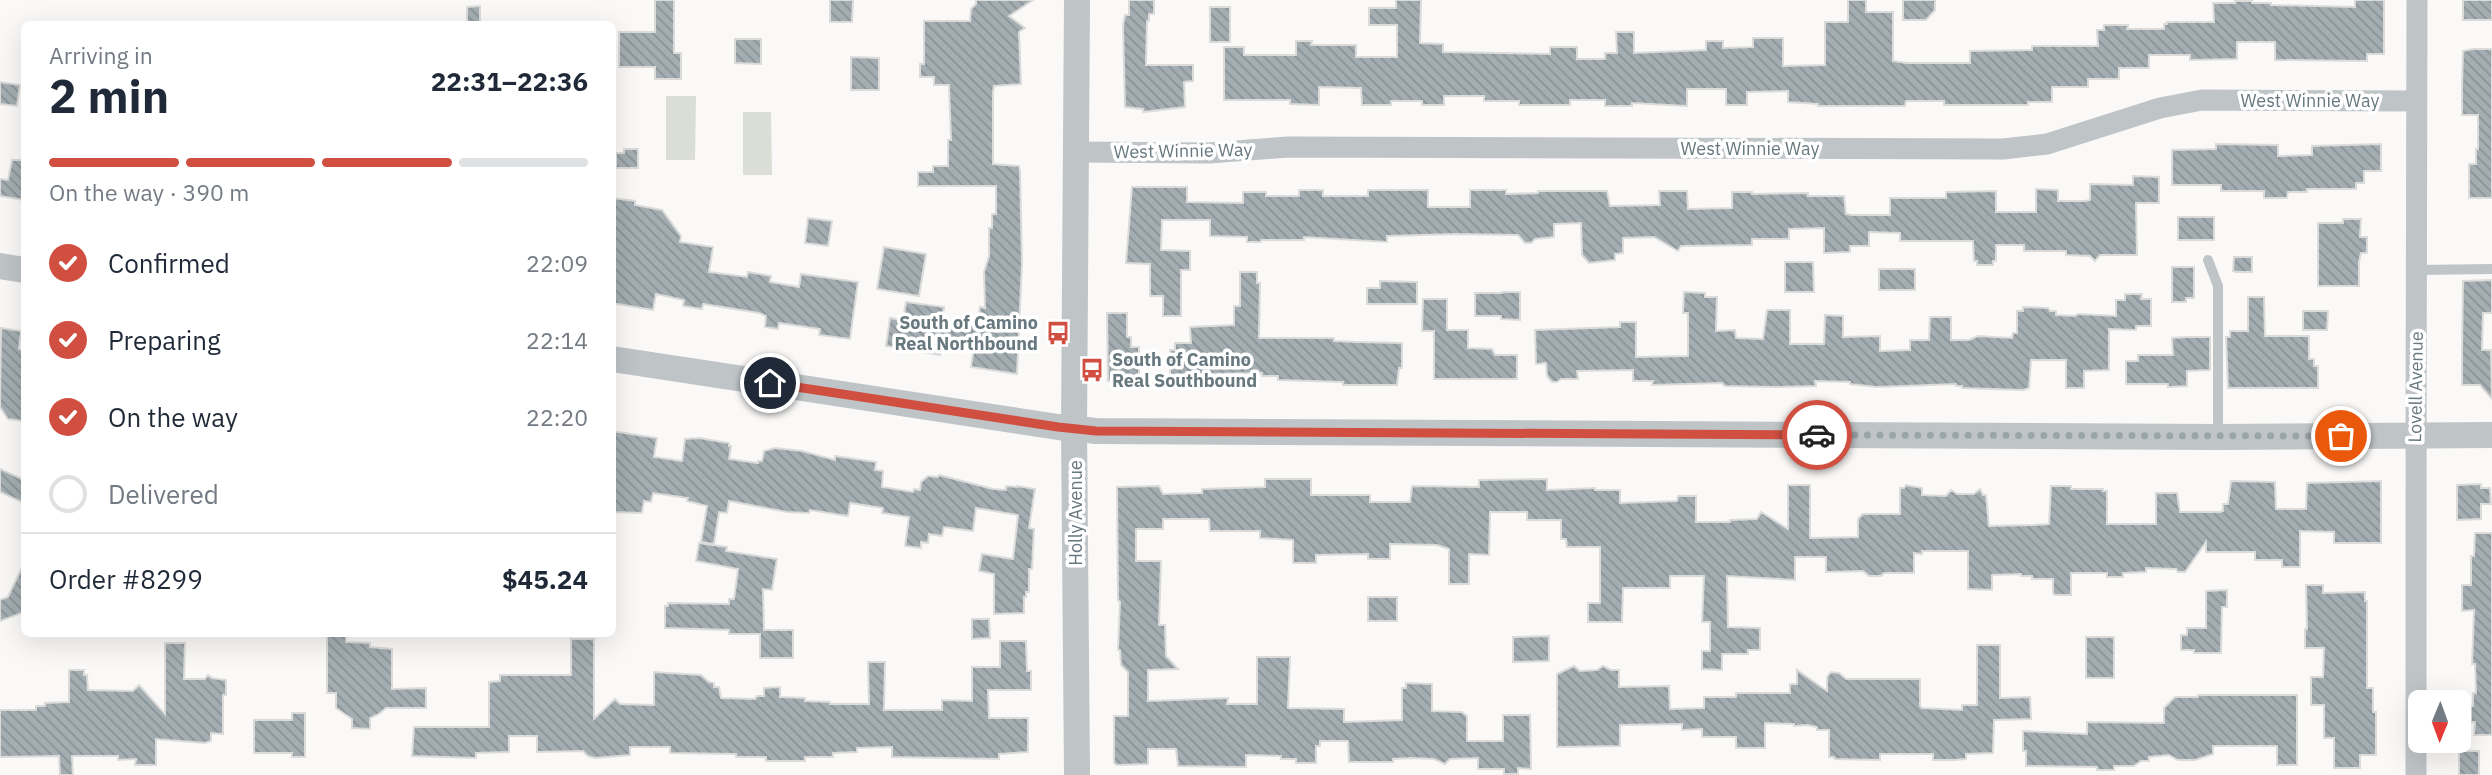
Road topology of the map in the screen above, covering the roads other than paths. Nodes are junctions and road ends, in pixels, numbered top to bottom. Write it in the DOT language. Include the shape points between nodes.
graph roads {
  1 [pos="1077,0"];
  2 [pos="2417,0"];
  3 [pos="2417,101"];
  4 [pos="1077,152"];
  5 [pos="2208,260"];
  6 [pos="0,266"];
  7 [pos="2492,269"];
  8 [pos="21,270"];
  9 [pos="2417,270"];
  10 [pos="616,360"];
  11 [pos="1074,429"];
  12 [pos="2492,435"];
  13 [pos="2414,436"];
  14 [pos="2218,437"];
  15 [pos="1077,775"];
  16 [pos="2416,775"];
  1 -- 4 [label="street, Holly Avenue"];
  2 -- 3 [label="street, Lovell Avenue"];
  3 -- 4 [label="street, West Winnie Way" via="2202,100 2160,108 2047,145 2003,149 1288,147 1209,153"];
  3 -- 9 [label="street, Lovell Avenue"];
  4 -- 11 [label="street, Holly Avenue"];
  5 -- 14 [label="lane" via="2218,286"];
  6 -- 8 [label="street"];
  7 -- 9 [label="lane"];
  9 -- 13 [label="street, Lovell Avenue"];
  10 -- 11 [label="street"];
  11 -- 14 [label="street"];
  11 -- 15 [label="street, Holly Avenue"];
  12 -- 13 [label="street"];
  13 -- 14 [label="street"];
  13 -- 16 [label="street, Lovell Avenue"];
}
